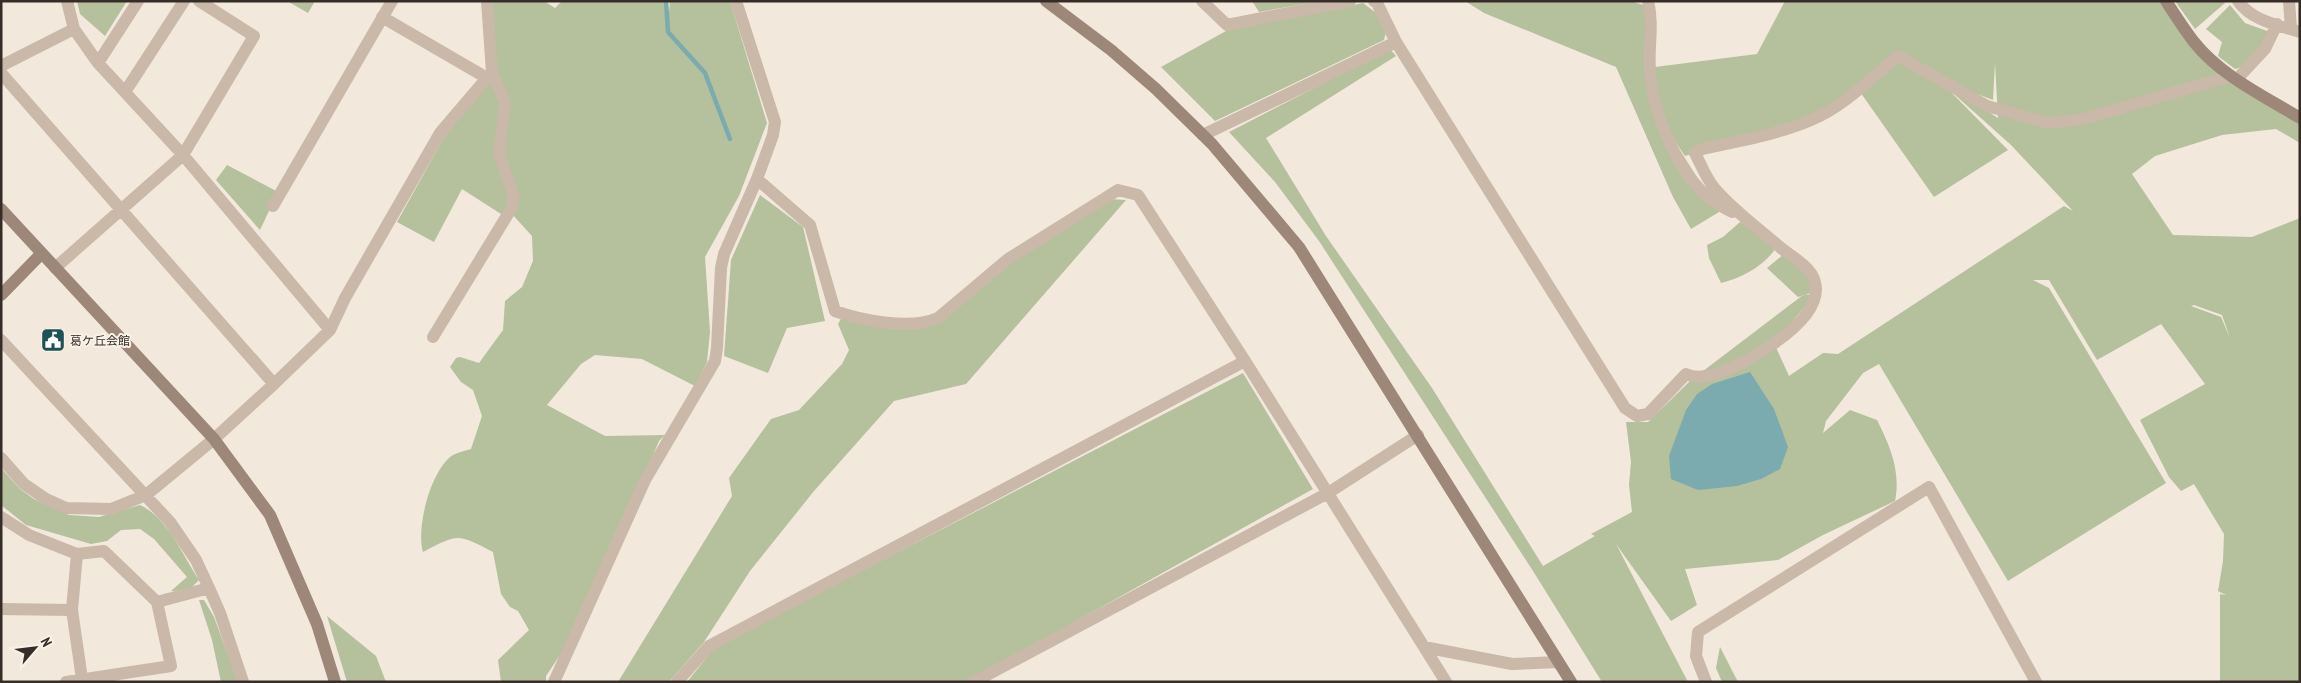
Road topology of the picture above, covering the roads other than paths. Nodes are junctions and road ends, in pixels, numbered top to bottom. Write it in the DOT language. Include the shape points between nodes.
graph roads {
  1 [pos="67,1"];
  2 [pos="138,1"];
  3 [pos="184,1"];
  4 [pos="200,1"];
  5 [pos="392,1"];
  6 [pos="487,1"];
  7 [pos="736,1"];
  8 [pos="1046,1"];
  9 [pos="1202,1"];
  10 [pos="1350,1"];
  11 [pos="1374,1"];
  12 [pos="1648,1"];
  13 [pos="2166,1"];
  14 [pos="2238,1"];
  15 [pos="2289,1"];
  16 [pos="382,17"];
  17 [pos="2277,24"];
  18 [pos="74,29"];
  19 [pos="2295,30"];
  20 [pos="1396,42"];
  21 [pos="98,63"];
  22 [pos="1,66"];
  23 [pos="1,73"];
  24 [pos="489,75"];
  25 [pos="2234,78"];
  26 [pos="125,92"];
  27 [pos="2300,118"];
  28 [pos="1203,135"];
  29 [pos="183,155"];
  30 [pos="757,178"];
  31 [pos="273,206"];
  32 [pos="1,209"];
  33 [pos="121,210"];
  34 [pos="1758,229"];
  35 [pos="41,254"];
  36 [pos="55,268"];
  37 [pos="1,294"];
  38 [pos="330,330"];
  39 [pos="433,337"];
  40 [pos="1,340"];
  41 [pos="1245,361"];
  42 [pos="274,384"];
  43 [pos="1418,435"];
  44 [pos="214,439"];
  45 [pos="2,459"];
  46 [pos="1328,493"];
  47 [pos="146,494"];
  48 [pos="1,517"];
  49 [pos="77,554"];
  50 [pos="209,588"];
  51 [pos="157,602"];
  52 [pos="1,609"];
  53 [pos="72,610"];
  54 [pos="1424,647"];
  55 [pos="1558,662"];
  56 [pos="82,679"];
  57 [pos="66,682"];
  58 [pos="243,682"];
  59 [pos="335,682"];
  60 [pos="554,682"];
  61 [pos="677,682"];
  62 [pos="974,682"];
  63 [pos="1446,682"];
  64 [pos="1571,682"];
  65 [pos="1706,682"];
  66 [pos="2036,682"];
  1 -- 18 [label="street"];
  2 -- 21 [label="street"];
  3 -- 26 [label="street"];
  4 -- 29 [label="street" via="254,36"];
  5 -- 16 [label="street"];
  6 -- 24 [label="street"];
  7 -- 30 [label="street" via="775,122"];
  8 -- 28 [label="street" via="1111,50"];
  9 -- 10 [label="street" via="1227,25"];
  11 -- 20 [label="street"];
  12 -- 34 [label="street" via="1652,18 1650,71 1659,118 1674,152 1708,197"];
  13 -- 25 [label="street" via="2195,43"];
  14 -- 17 [label="street" via="2256,18"];
  15 -- 19 [label="street"];
  16 -- 24 [label="street"];
  16 -- 31 [label="street"];
  17 -- 19 [label="street"];
  17 -- 25 [label="street" via="2265,49"];
  18 -- 21 [label="street"];
  18 -- 22 [label="street"];
  20 -- 28 [label="street"];
  20 -- 34 [label="street" via="1625,408 1637,416 1648,414 1686,374 1693,378 1718,373 1770,347 1813,307 1816,296 1814,278"];
  21 -- 26 [label="street"];
  23 -- 33 [label="street"];
  24 -- 38 [label="street" via="440,133 345,298"];
  24 -- 39 [label="street" via="505,102 499,154 514,196 511,209"];
  25 -- 27 [label="street"];
  25 -- 34 [label="street" via="2083,119 2048,123 1987,106 1898,56 1844,101 1811,120 1695,153 1714,189"];
  26 -- 29 [label="street"];
  28 -- 43 [label="street" via="1299,248"];
  29 -- 33 [label="street"];
  29 -- 38 [label="street"];
  30 -- 41 [label="street" via="810,225 835,311 876,322 925,324 938,318 1008,259 1118,190 1138,195"];
  30 -- 60 [label="street" via="724,254 715,361 646,480"];
  32 -- 35 [label="street"];
  33 -- 36 [label="street"];
  33 -- 42 [label="street"];
  35 -- 36 [label="street"];
  35 -- 37 [label="street"];
  36 -- 44 [label="street"];
  38 -- 42 [label="street"];
  40 -- 47 [label="street"];
  41 -- 46 [label="street"];
  41 -- 61 [label="street" via="709,646"];
  42 -- 44 [label="street"];
  43 -- 46 [label="street"];
  43 -- 55 [label="street"];
  44 -- 47 [label="street"];
  44 -- 59 [label="street" via="270,515 317,624"];
  45 -- 47 [label="street" via="24,484 46,500 66,508 111,509"];
  46 -- 54 [label="street"];
  46 -- 62 [label="street"];
  47 -- 50 [label="street" via="196,560"];
  48 -- 49 [label="street" via="29,535"];
  49 -- 51 [label="street" via="104,551"];
  49 -- 53 [label="street"];
  50 -- 51 [label="street"];
  50 -- 58 [label="street"];
  51 -- 56 [label="street" via="171,666"];
  52 -- 53 [label="street"];
  53 -- 56 [label="street"];
  54 -- 55 [label="street" via="1512,664"];
  54 -- 63 [label="street"];
  55 -- 64 [label="street"];
  56 -- 57 [label="street"];
  65 -- 66 [label="street" via="1696,656 1698,632 1929,487"];
}
